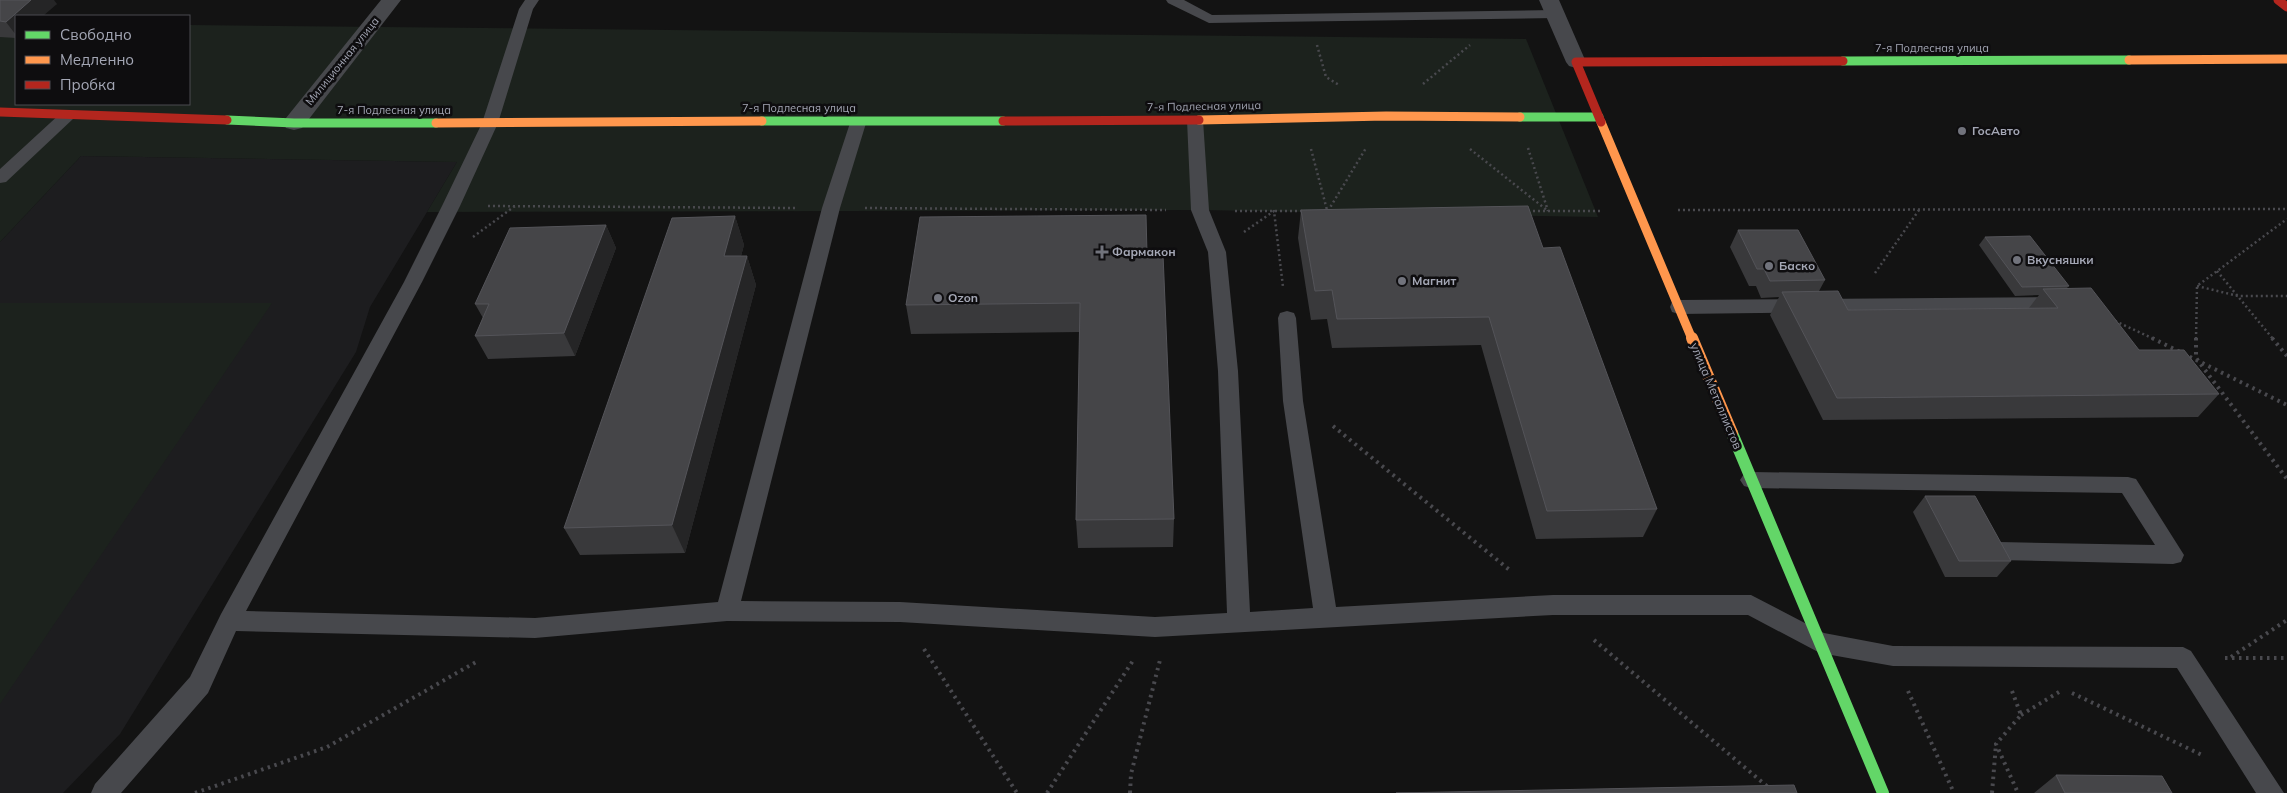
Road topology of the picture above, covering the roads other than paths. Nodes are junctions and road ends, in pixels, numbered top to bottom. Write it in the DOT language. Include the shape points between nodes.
graph roads {
  1 [pos="391,0"];
  2 [pos="532,0"];
  3 [pos="1173,0"];
  4 [pos="2278,0"];
  5 [pos="1552,7"];
  6 [pos="2287,8"];
  7 [pos="2287,59"];
  8 [pos="1576,62"];
  9 [pos="0,112"];
  10 [pos="68,115"];
  11 [pos="1599,117"];
  12 [pos="859,120"];
  13 [pos="1195,120"];
  14 [pos="294,123"];
  15 [pos="490,123"];
  16 [pos="0,178"];
  17 [pos="2075,303"];
  18 [pos="1679,307"];
  19 [pos="1286,318"];
  20 [pos="1751,480"];
  21 [pos="1999,551"];
  22 [pos="727,611"];
  23 [pos="1326,617"];
  24 [pos="1239,620"];
  25 [pos="228,621"];
  26 [pos="1820,643"];
  27 [pos="104,793"];
  28 [pos="1883,793"];
  29 [pos="2271,793"];
  1 -- 14 [label="street, Милиционная улица"];
  2 -- 15 [label="lane" via="526,9"];
  3 -- 5 [label="lane" via="1209,19 1504,15"];
  4 -- 6 [label="street"];
  5 -- 8 [label="street, улица Металлистов"];
  7 -- 8 [label="street, 7-я Подлесная улица"];
  8 -- 11 [label="street, улица Металлистов"];
  9 -- 10 [label="street, 7-я Подлесная улица"];
  10 -- 14 [label="street, 7-я Подлесная улица"];
  10 -- 16 [label="lane"];
  11 -- 13 [label="street, 7-я Подлесная улица" via="1386,116"];
  11 -- 18 [label="street, улица Металлистов"];
  12 -- 13 [label="street, 7-я Подлесная улица"];
  12 -- 15 [label="street, 7-я Подлесная улица"];
  12 -- 22 [label="lane" via="831,208"];
  13 -- 24 [label="lane" via="1200,210 1217,252 1228,371"];
  14 -- 15 [label="street, 7-я Подлесная улица"];
  15 -- 25 [label="lane" via="413,282"];
  17 -- 18 [label="lane"];
  18 -- 20 [label="street, улица Металлистов"];
  19 -- 23 [label="lane" via="1293,401"];
  20 -- 21 [label="lane" via="2128,485 2173,555"];
  20 -- 26 [label="street, улица Металлистов"];
  22 -- 24 [label="lane" via="900,612 1162,626"];
  22 -- 25 [label="lane" via="535,628"];
  23 -- 24 [label="lane"];
  23 -- 26 [label="lane" via="1553,605 1751,605"];
  25 -- 27 [label="lane" via="200,685"];
  26 -- 28 [label="street, улица Металлистов"];
  26 -- 29 [label="lane" via="1893,656 2183,658"];
}
